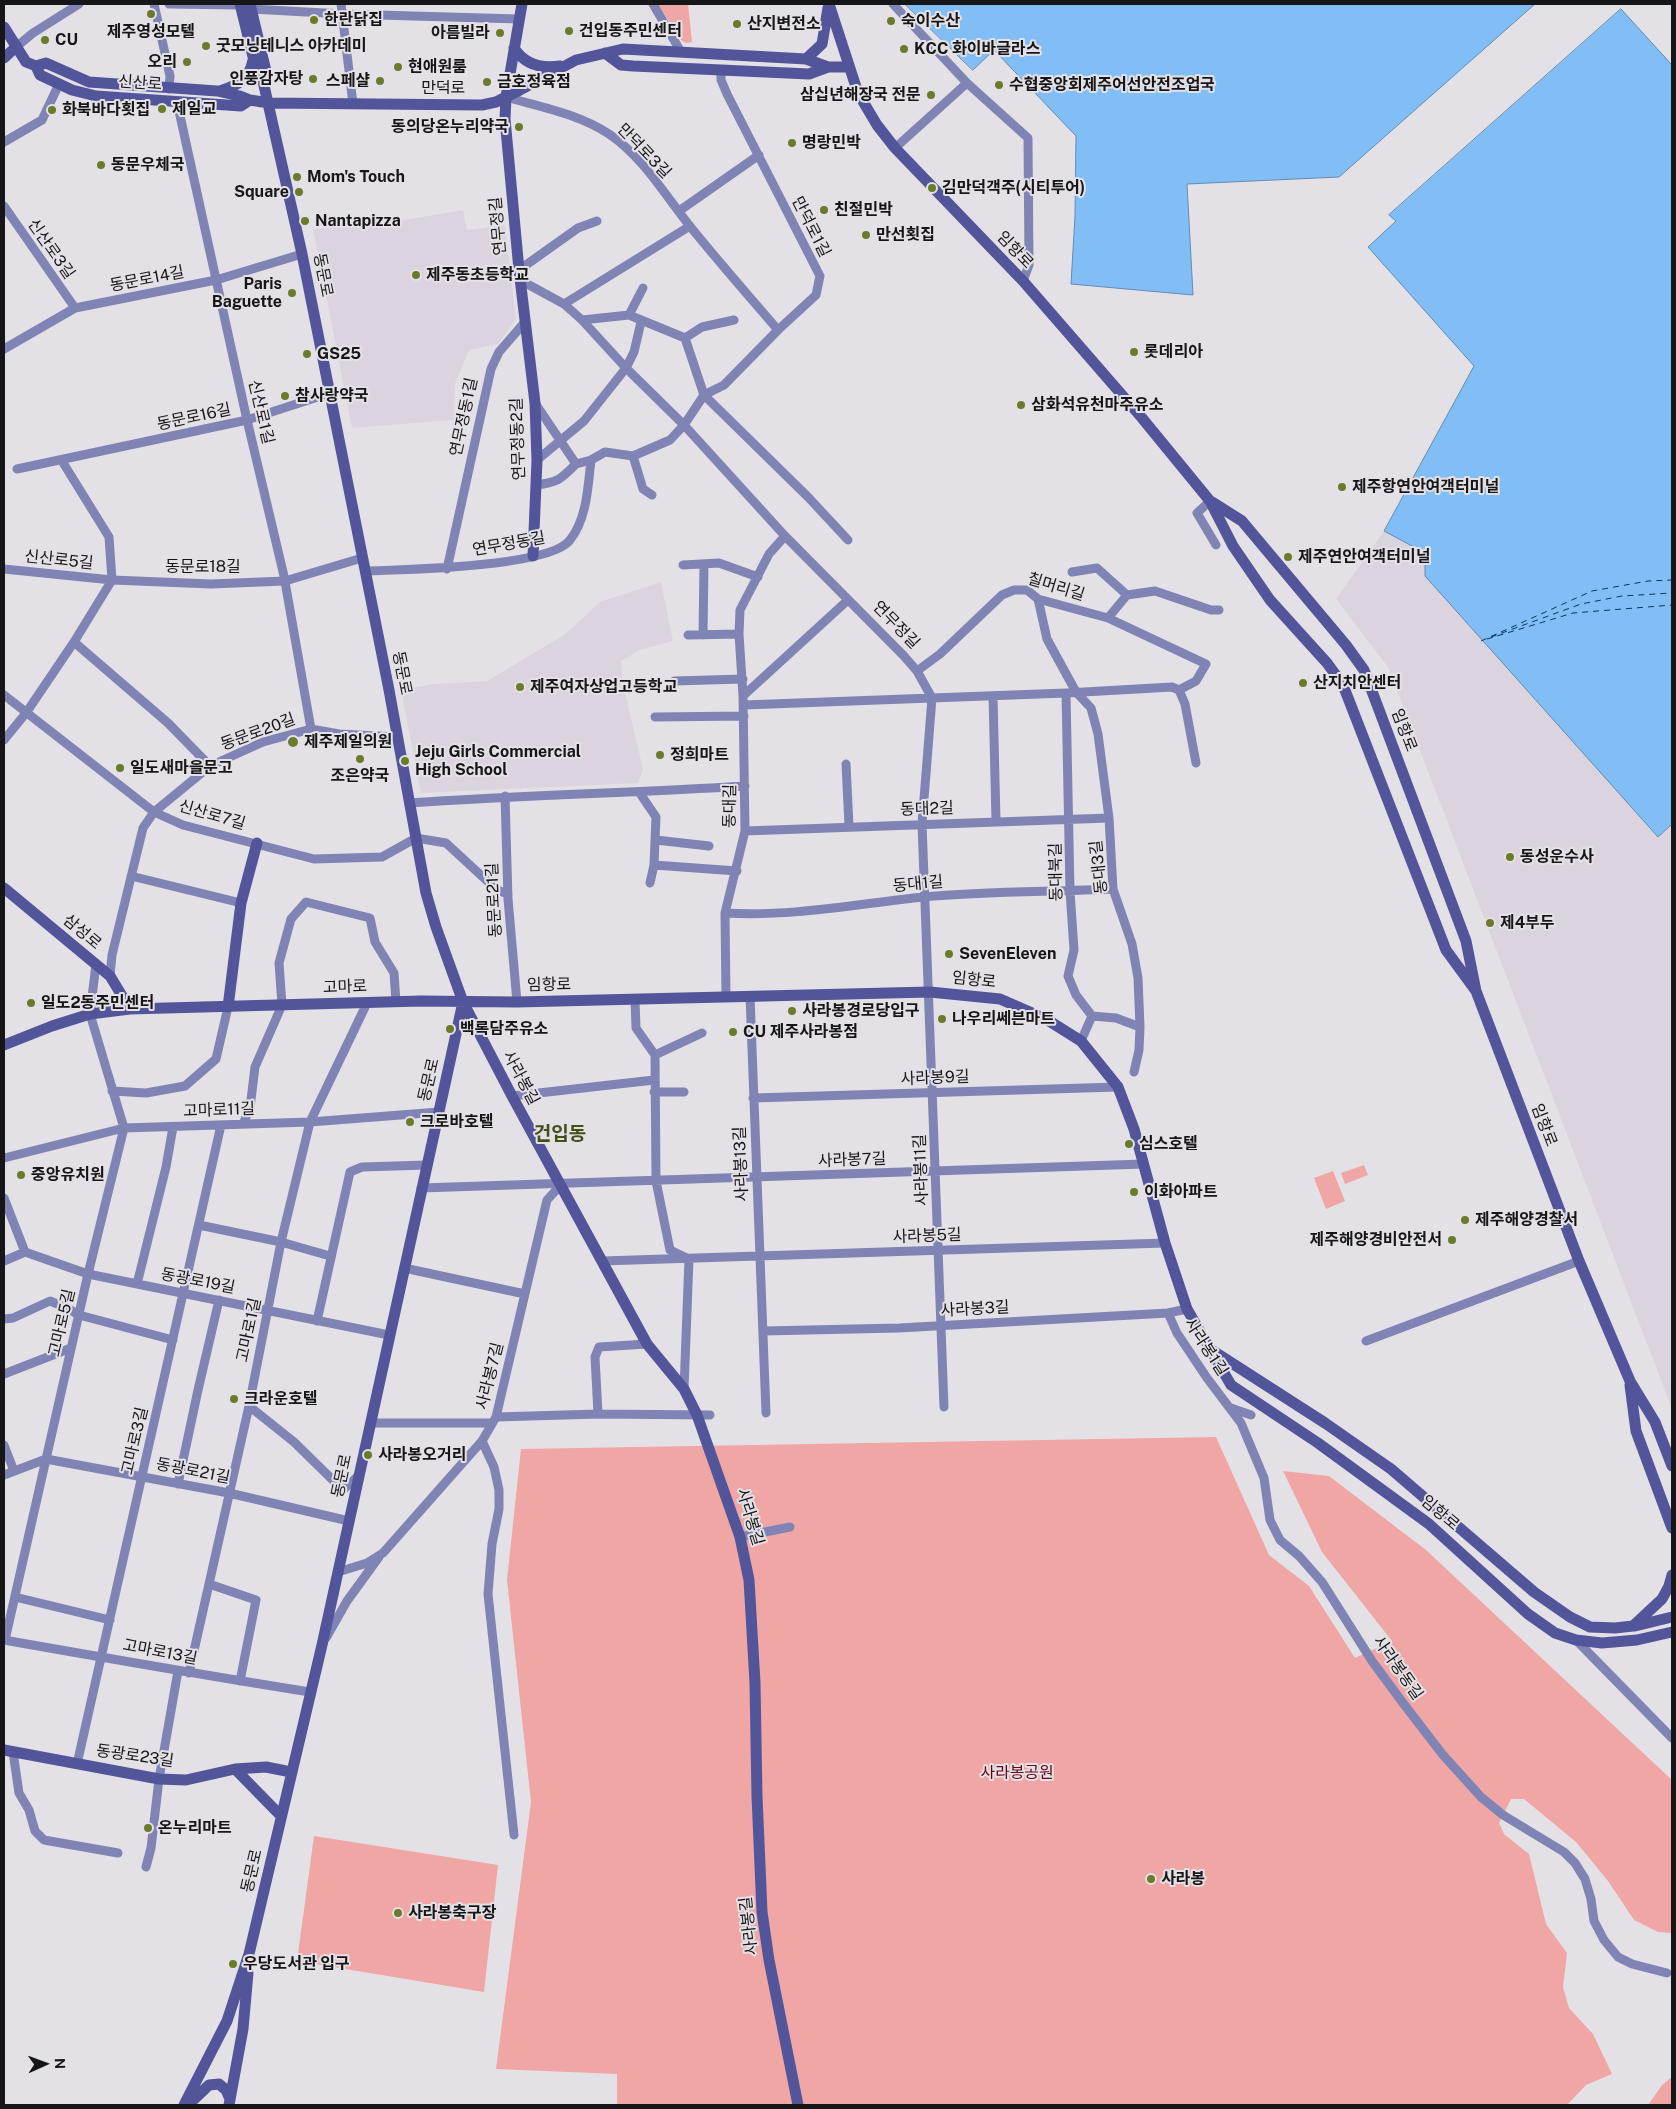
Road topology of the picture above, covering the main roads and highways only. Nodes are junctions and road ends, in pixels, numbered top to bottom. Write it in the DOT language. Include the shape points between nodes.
graph roads {
  1 [pos="522,4"];
  2 [pos="829,4"];
  3 [pos="245,5"];
  4 [pos="4,27"];
  5 [pos="16,47"];
  6 [pos="514,48"];
  7 [pos="605,53"];
  8 [pos="4,58"];
  9 [pos="253,58"];
  10 [pos="806,59"];
  11 [pos="569,63"];
  12 [pos="36,66"];
  13 [pos="828,67"];
  14 [pos="848,67"];
  15 [pos="263,81"];
  16 [pos="217,91"];
  17 [pos="506,96"];
  18 [pos="250,100"];
  19 [pos="269,103"];
  20 [pos="525,322"];
  21 [pos="1210,501"];
  22 [pos="533,556"];
  23 [pos="257,844"];
  24 [pos="4,888"];
  25 [pos="1476,991"];
  26 [pos="463,1002"];
  27 [pos="228,1007"];
  28 [pos="130,1009"];
  29 [pos="4,1044"];
  30 [pos="1210,1349"];
  31 [pos="1630,1381"];
  32 [pos="1672,1466"];
  33 [pos="1672,1528"];
  34 [pos="1672,1575"];
  35 [pos="1672,1617"];
  36 [pos="1633,1626"];
  37 [pos="1672,1632"];
  38 [pos="9,1751"];
  39 [pos="235,1769"];
  40 [pos="291,1772"];
  41 [pos="281,1816"];
  42 [pos="249,1954"];
  43 [pos="229,2102"];
  44 [pos="184,2105"];
  45 [pos="188,2105"];
  46 [pos="798,2105"];
  1 -- 6 [label="main road, 연무정길"];
  2 -- 10 [label="main road" via="822,44"];
  2 -- 14 [label="main road, 임항로"];
  3 -- 9 [label="main road, 동문로"];
  3 -- 15 [label="main road, 동문로" via="266,71"];
  4 -- 5 [label="main road, 신산로"];
  5 -- 8 [label="main road"];
  5 -- 12 [label="main road, 신산로" via="26,62"];
  6 -- 11 [label="main road" via="520,57 534,66"];
  6 -- 17 [label="main road, 연무정길"];
  7 -- 10 [label="main road, 만덕로" via="623,49"];
  7 -- 11 [label="main road, 만덕로"];
  7 -- 13 [label="main road, 만덕로" via="621,65 809,74"];
  9 -- 15 [label="main road, 동문로"];
  9 -- 16 [label="main road" via="244,80"];
  10 -- 13 [label="main road, 만덕로"];
  11 -- 17 [label="main road, 만덕로"];
  12 -- 16 [label="main road, 신산로" via="46,63 89,82"];
  12 -- 18 [label="main road, 신산로" via="40,75 96,96 241,106"];
  13 -- 14 [label="main road, 만덕로"];
  14 -- 21 [label="main road, 임항로" via="865,105 896,148 1023,281"];
  15 -- 19 [label="main road, 동문로"];
  16 -- 18 [label="main road, 신산로"];
  17 -- 19 [label="main road, 만덕로" via="482,105"];
  17 -- 20 [label="main road, 연무정길" via="505,132"];
  18 -- 19 [label="main road, 신산로"];
  19 -- 26 [label="main road, 동문로" via="330,393 426,893"];
  20 -- 22 [label="main road, 연무정동2길" via="535,403 537,460"];
  21 -- 25 [label="main road, 임항로" via="1233,546 1270,600 1343,685 1446,950"];
  21 -- 25 [label="main road, 임항로" via="1242,521 1364,670 1466,941"];
  23 -- 27 [label="main road" via="241,903"];
  24 -- 28 [label="main road, 삼성로" via="110,976"];
  25 -- 31 [label="main road, 임항로" via="1579,1261"];
  26 -- 27 [label="main road, 고마로"];
  26 -- 30 [label="main road, 임항로" via="930,992 1000,999 1046,1019 1080,1041 1118,1087 1134,1129 1187,1309"];
  26 -- 40 [label="main road, 동문로" via="322,1645"];
  26 -- 46 [label="main road, 사라봉길" via="647,1344 684,1389 697,1415 740,1537 749,1580 762,1912"];
  27 -- 28 [label="main road, 고마로"];
  28 -- 29 [label="main road, 고마로" via="90,1014"];
  30 -- 36 [label="main road, 임항로" via="1391,1469 1534,1592 1570,1617 1590,1627"];
  30 -- 37 [label="main road, 임항로" via="1230,1385 1318,1443 1429,1524 1528,1614 1555,1633 1602,1644"];
  31 -- 32 [label="main road, 임항로" via="1656,1422"];
  31 -- 33 [label="main road, 임항로" via="1636,1431"];
  34 -- 36 [label="main road" via="1662,1599"];
  35 -- 36 [label="main road, 임항로"];
  38 -- 39 [label="main road, 동광로23길" via="159,1779 186,1780"];
  39 -- 40 [label="main road, 동광로23길" via="266,1767"];
  39 -- 41 [label="main road"];
  40 -- 41 [label="main road, 동문로"];
  41 -- 42 [label="main road, 동문로"];
  42 -- 43 [label="main road" via="243,2029"];
  42 -- 44 [label="main road, 동문로" via="227,2021"];
  43 -- 45 [label="main road" via="226,2090 219,2084 209,2085"];
}
